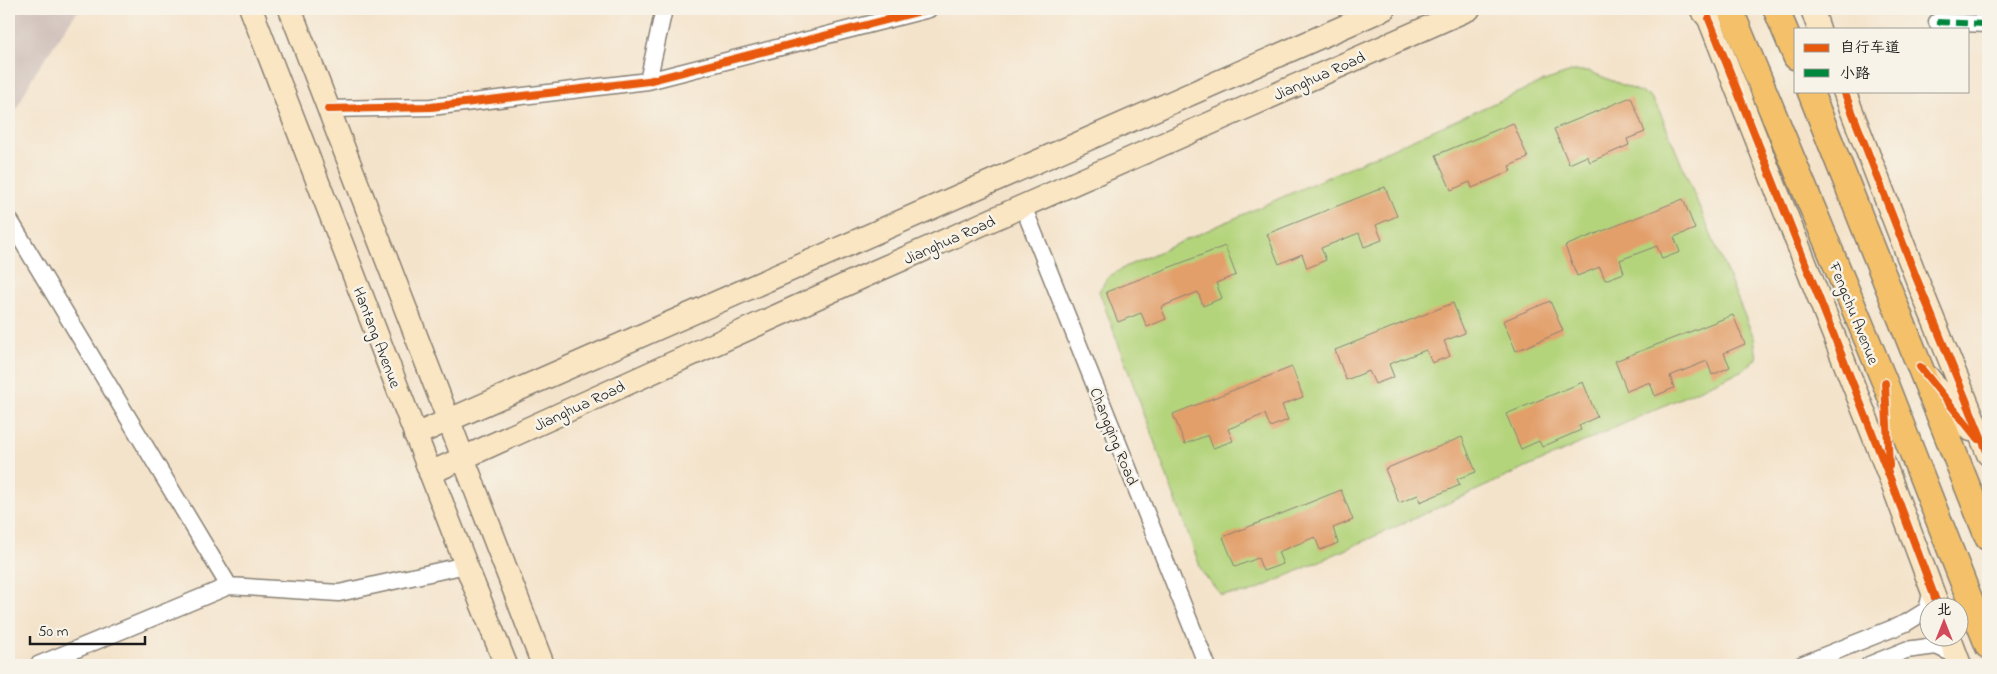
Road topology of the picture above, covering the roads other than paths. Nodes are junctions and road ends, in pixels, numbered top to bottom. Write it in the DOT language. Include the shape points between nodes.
graph roads {
  1 [pos="251,9"];
  2 [pos="290,9"];
  3 [pos="664,9"];
  4 [pos="929,9"];
  5 [pos="1384,9"];
  6 [pos="1468,9"];
  7 [pos="1701,9"];
  8 [pos="1776,9"];
  9 [pos="1811,9"];
  10 [pos="1733,17"];
  11 [pos="1937,22"];
  12 [pos="1988,24"];
  13 [pos="1812,28"];
  14 [pos="1819,28"];
  15 [pos="1794,51"];
  16 [pos="648,81"];
  17 [pos="1734,84"];
  18 [pos="1810,92"];
  19 [pos="1819,92"];
  20 [pos="1844,92"];
  21 [pos="328,109"];
  22 [pos="1822,121"];
  23 [pos="1022,206"];
  24 [pos="9,220"];
  25 [pos="1920,367"];
  26 [pos="1885,384"];
  27 [pos="448,420"];
  28 [pos="415,434"];
  29 [pos="1988,452"];
  30 [pos="463,459"];
  31 [pos="430,473"];
  32 [pos="1890,478"];
  33 [pos="1988,538"];
  34 [pos="466,565"];
  35 [pos="229,586"];
  36 [pos="1934,596"];
  37 [pos="1920,614"];
  38 [pos="1988,646"];
  39 [pos="1955,652"];
  40 [pos="38,665"];
  41 [pos="506,665"];
  42 [pos="543,665"];
  43 [pos="1207,665"];
  44 [pos="1801,665"];
  45 [pos="1869,665"];
  1 -- 28 [label="main road, Hantang Avenue"];
  2 -- 21 [label="main road"];
  3 -- 16 [label="street"];
  4 -- 16 [label="street"];
  5 -- 27 [label="main road"];
  6 -- 23 [label="main road, Jianghua Road"];
  7 -- 17 [label="main road" via="1709,19"];
  8 -- 15 [label="main road"];
  9 -- 13 [label="main road"];
  9 -- 14 [label="main road"];
  10 -- 17 [label="main road"];
  10 -- 26 [label="main road, Fengchu Avenue"];
  11 -- 12 [label="street"];
  16 -- 21 [label="street" via="431,107"];
  17 -- 32 [label="main road"];
  18 -- 22 [label="main road"];
  19 -- 22 [label="main road"];
  20 -- 29 [label="main road"];
  21 -- 27 [label="main road"];
  22 -- 25 [label="main road"];
  23 -- 30 [label="main road, Jianghua Road"];
  23 -- 43 [label="street, Changqing Road"];
  24 -- 35 [label="street"];
  25 -- 29 [label="main road"];
  25 -- 33 [label="main road"];
  26 -- 32 [label="main road"];
  26 -- 38 [label="main road, Fengchu Avenue"];
  27 -- 28 [label="main road"];
  27 -- 30 [label="main road"];
  28 -- 31 [label="main road, Hantang Avenue"];
  30 -- 31 [label="main road, Jianghua Road"];
  30 -- 42 [label="main road"];
  31 -- 34 [label="main road, Hantang Avenue"];
  32 -- 36 [label="main road"];
  34 -- 35 [label="street" via="339,593"];
  34 -- 41 [label="main road, Hantang Avenue"];
  35 -- 40 [label="street"];
  37 -- 44 [label="street"];
  39 -- 45 [label="street" via="1936,646 1906,650"];
}
